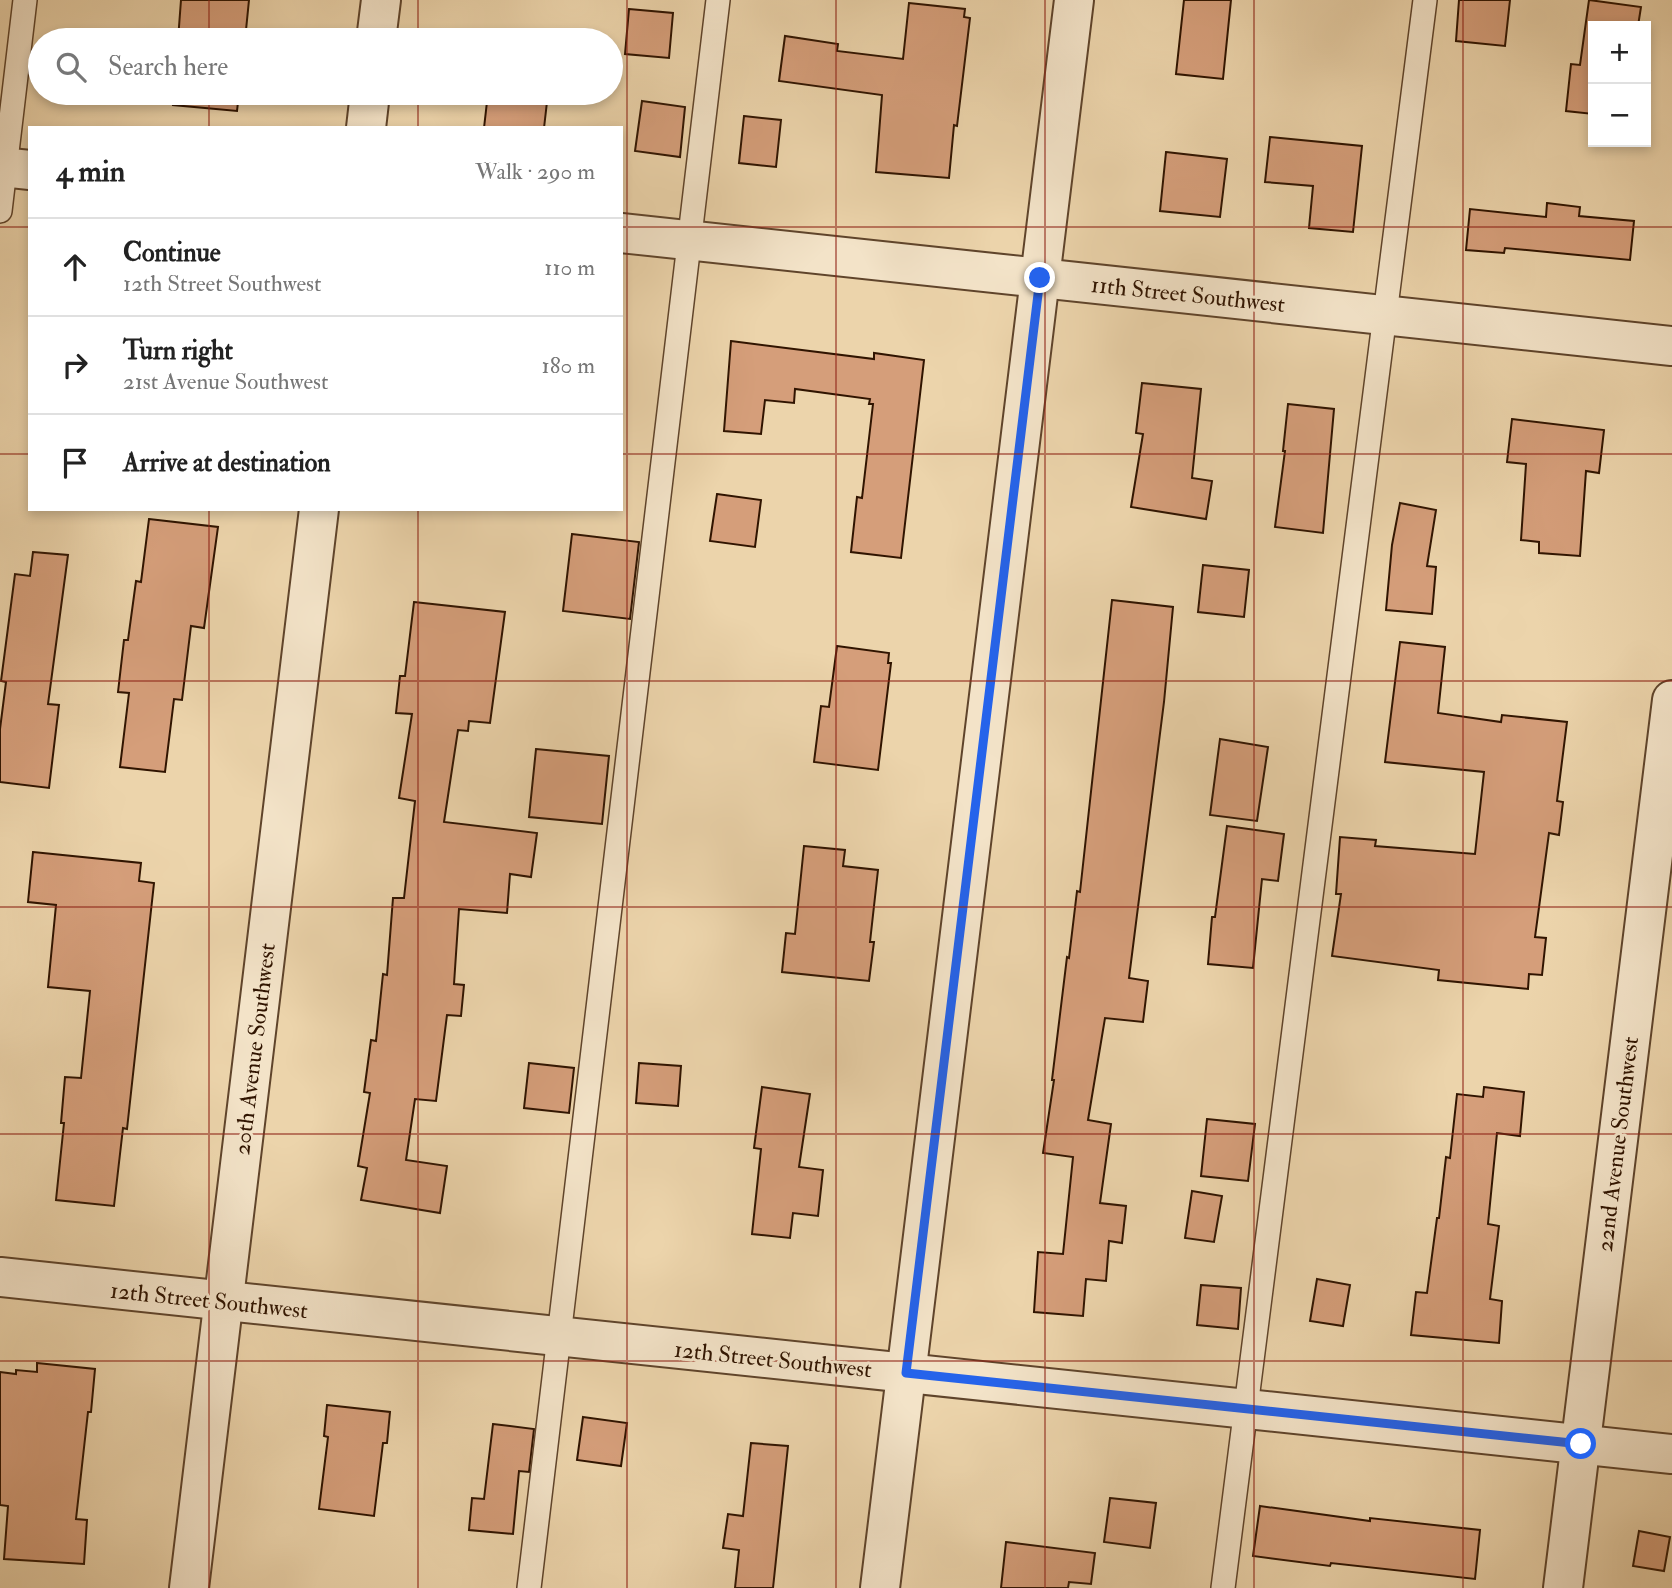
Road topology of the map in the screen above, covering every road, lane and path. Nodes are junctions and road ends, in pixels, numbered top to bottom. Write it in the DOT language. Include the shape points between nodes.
graph roads {
  1 [pos="25,0"];
  2 [pos="381,0"];
  3 [pos="718,0"];
  4 [pos="1074,0"];
  5 [pos="1425,0"];
  6 [pos="378,28"];
  7 [pos="369,105"];
  8 [pos="366,126"];
  9 [pos="12,168"];
  10 [pos="0,211"];
  11 [pos="623,233"];
  12 [pos="690,240"];
  13 [pos="1040,278"];
  14 [pos="1384,315"];
  15 [pos="1672,346"];
  16 [pos="319,511"];
  17 [pos="1672,700"];
  18 [pos="0,1277"];
  19 [pos="224,1301"];
  20 [pos="559,1336"];
  21 [pos="906,1373"];
  22 [pos="1244,1408"];
  23 [pos="1581,1444"];
  24 [pos="1672,1454"];
  25 [pos="189,1588"];
  26 [pos="529,1588"];
  27 [pos="880,1588"];
  28 [pos="1223,1588"];
  29 [pos="1563,1588"];
  1 -- 9 [label="lane"];
  2 -- 6 [label="street"];
  3 -- 12 [label="lane"];
  4 -- 13 [label="street"];
  5 -- 14 [label="lane"];
  7 -- 8 [label="street"];
  9 -- 10 [label="lane"];
  11 -- 12 [label="street, 11th Street Southwest"];
  12 -- 13 [label="street, 11th Street Southwest"];
  12 -- 20 [label="lane"];
  13 -- 14 [label="street, 11th Street Southwest"];
  13 -- 21 [label="street"];
  14 -- 15 [label="street, 11th Street Southwest"];
  14 -- 22 [label="lane"];
  16 -- 19 [label="street, 20th Avenue Southwest"];
  17 -- 23 [label="street, 22nd Avenue Southwest"];
  18 -- 19 [label="street, 12th Street Southwest"];
  19 -- 20 [label="street, 12th Street Southwest"];
  19 -- 25 [label="street, 20th Avenue Southwest"];
  20 -- 21 [label="street, 12th Street Southwest"];
  20 -- 26 [label="lane"];
  21 -- 22 [label="street, 12th Street Southwest"];
  21 -- 27 [label="street"];
  22 -- 23 [label="street, 12th Street Southwest"];
  22 -- 28 [label="lane"];
  23 -- 24 [label="street, 12th Street Southwest"];
  23 -- 29 [label="street, 22nd Avenue Southwest"];
}
